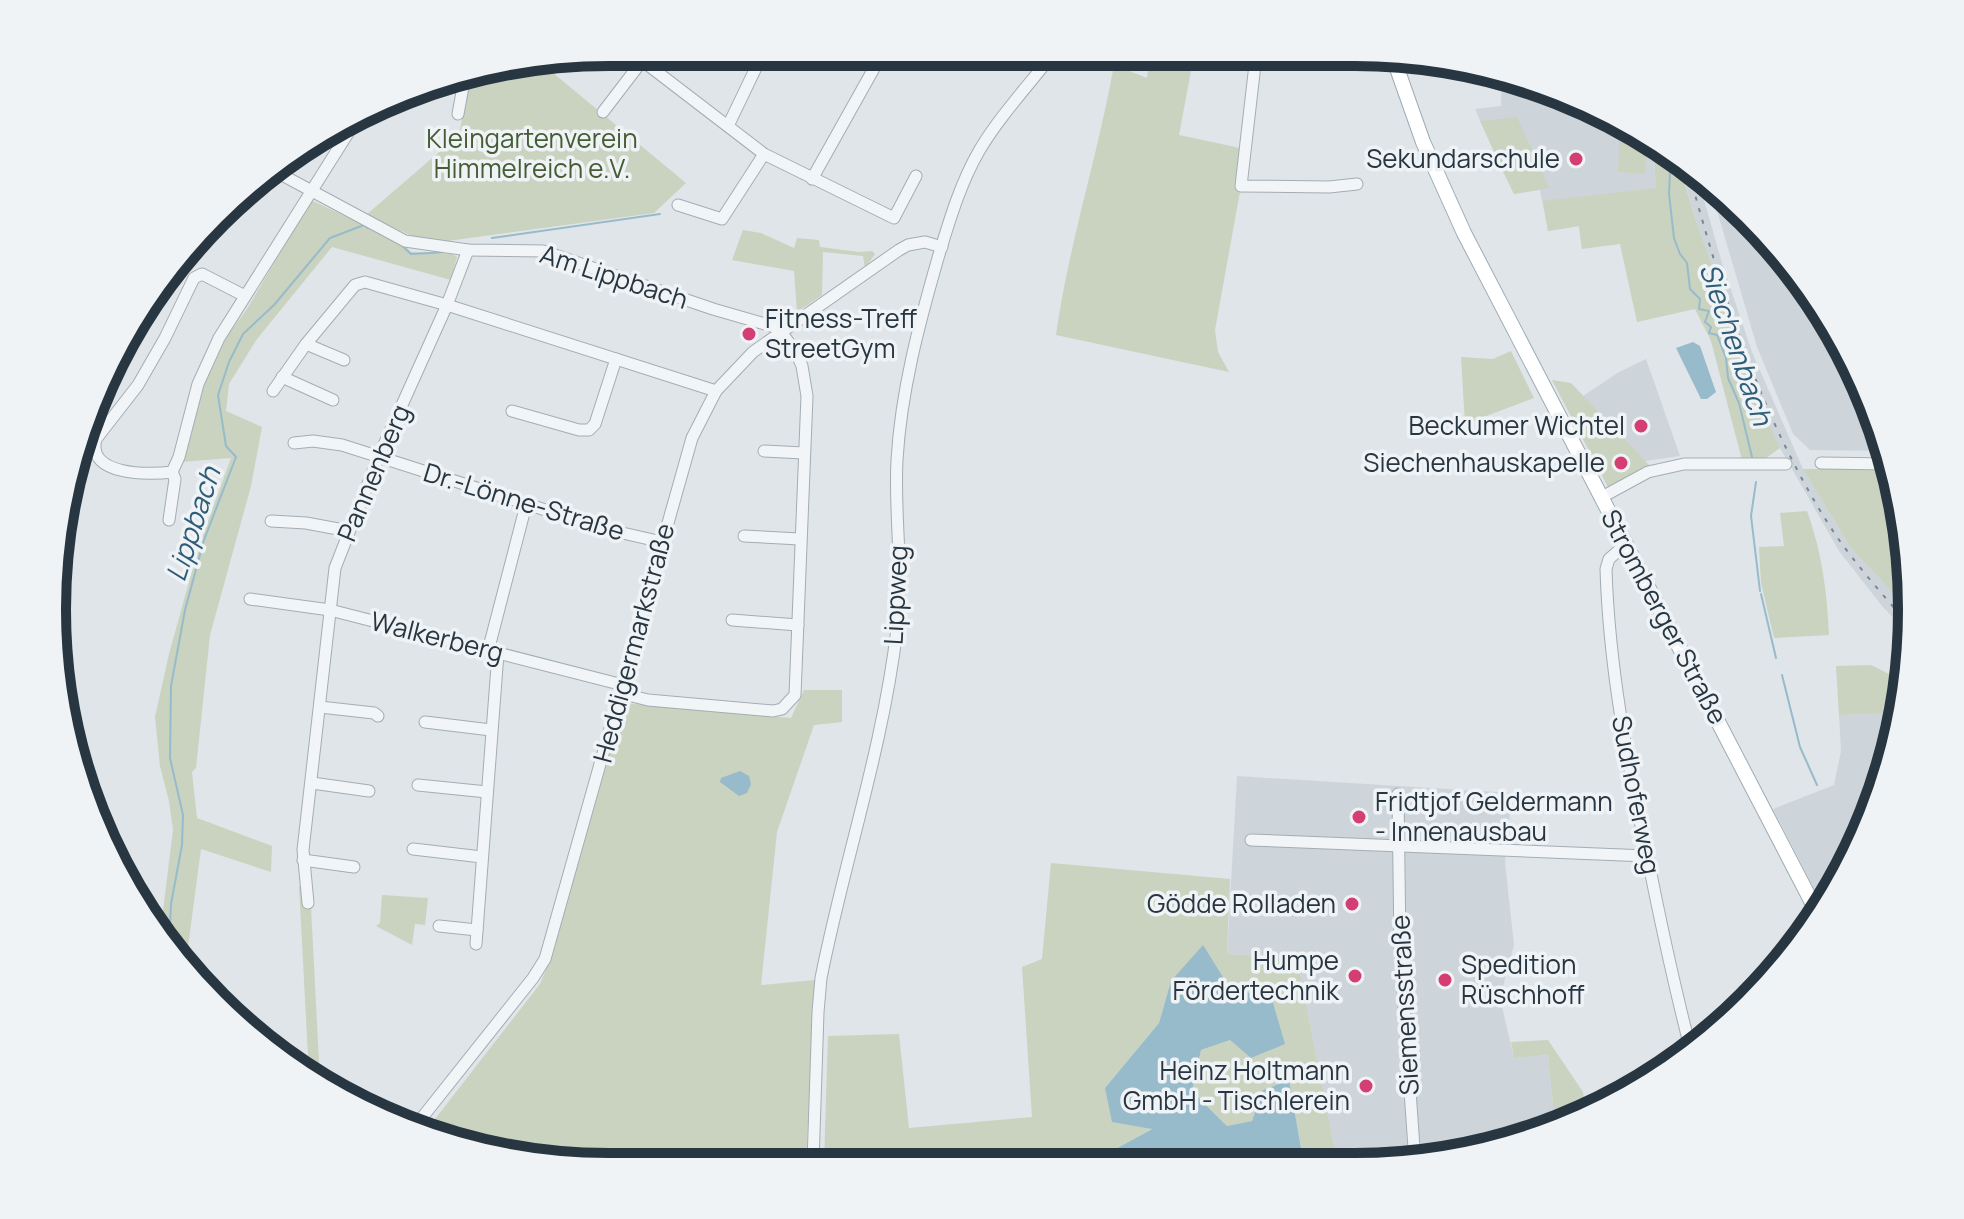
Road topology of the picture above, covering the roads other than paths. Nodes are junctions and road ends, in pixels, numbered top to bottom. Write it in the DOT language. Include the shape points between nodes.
graph roads {
  1 [pos="642,66"];
  2 [pos="649,66"];
  3 [pos="757,66"];
  4 [pos="875,66"];
  5 [pos="1044,66"];
  6 [pos="1255,66"];
  7 [pos="1397,68"];
  8 [pos="463,87"];
  9 [pos="603,112"];
  10 [pos="458,114"];
  11 [pos="728,126"];
  12 [pos="348,134"];
  13 [pos="764,154"];
  14 [pos="283,176"];
  15 [pos="916,176"];
  16 [pos="812,179"];
  17 [pos="1357,184"];
  18 [pos="312,192"];
  19 [pos="678,205"];
  20 [pos="942,247"];
  21 [pos="468,250"];
  22 [pos="245,296"];
  23 [pos="447,305"];
  24 [pos="781,332"];
  25 [pos="306,344"];
  26 [pos="616,359"];
  27 [pos="344,360"];
  28 [pos="282,377"];
  29 [pos="273,391"];
  30 [pos="716,391"];
  31 [pos="333,400"];
  32 [pos="512,411"];
  33 [pos="294,443"];
  34 [pos="764,451"];
  35 [pos="804,453"];
  36 [pos="379,456"];
  37 [pos="1821,463"];
  38 [pos="1786,464"];
  39 [pos="1877,464"];
  40 [pos="172,472"];
  41 [pos="1602,497"];
  42 [pos="526,505"];
  43 [pos="169,520"];
  44 [pos="271,521"];
  45 [pos="349,531"];
  46 [pos="744,536"];
  47 [pos="800,539"];
  48 [pos="662,542"];
  49 [pos="1626,544"];
  50 [pos="250,599"];
  51 [pos="330,610"];
  52 [pos="732,620"];
  53 [pos="798,625"];
  54 [pos="493,652"];
  55 [pos="621,689"];
  56 [pos="320,707"];
  57 [pos="378,716"];
  58 [pos="425,722"];
  59 [pos="491,730"];
  60 [pos="312,783"];
  61 [pos="418,785"];
  62 [pos="369,791"];
  63 [pos="487,792"];
  64 [pos="1398,794"];
  65 [pos="1251,840"];
  66 [pos="1398,848"];
  67 [pos="413,849"];
  68 [pos="1647,856"];
  69 [pos="482,857"];
  70 [pos="303,860"];
  71 [pos="354,867"];
  72 [pos="1812,902"];
  73 [pos="308,903"];
  74 [pos="439,926"];
  75 [pos="477,930"];
  76 [pos="476,944"];
  77 [pos="1688,1039"];
  78 [pos="421,1119"];
  79 [pos="1414,1149"];
  80 [pos="813,1153"];
  1 -- 9 [label="street"];
  2 -- 11 [label="street"];
  3 -- 11 [label="street"];
  4 -- 16 [label="street"];
  5 -- 20 [label="street, Lippweg" via="979,150"];
  6 -- 17 [label="street" via="1241,186"];
  7 -- 41 [label="main road, Stromberger Straße" via="1464,233"];
  8 -- 10 [label="street"];
  11 -- 13 [label="street"];
  12 -- 18 [label="street"];
  13 -- 16 [label="street"];
  13 -- 19 [label="street" via="722,219"];
  14 -- 18 [label="street, Am Lippbach"];
  15 -- 16 [label="street" via="894,218"];
  18 -- 21 [label="street, Am Lippbach" via="405,241"];
  18 -- 22 [label="street"];
  20 -- 24 [label="street, Heddigermarkstraße" via="908,245"];
  20 -- 80 [label="street, Lippweg" via="899,433 898,612 887,700 821,978"];
  21 -- 23 [label="street, Pannenberg"];
  21 -- 24 [label="street, Am Lippbach" via="543,251"];
  22 -- 40 [label="street" via="198,384"];
  22 -- 40 [label="street" via="196,275 138,385 95,443 100,459 116,469 152,475"];
  23 -- 25 [label="street" via="365,282 355,285"];
  23 -- 26 [label="street"];
  23 -- 36 [label="street, Pannenberg"];
  24 -- 30 [label="street, Heddigermarkstraße" via="753,352"];
  24 -- 35 [label="street" via="796,352 805,380"];
  25 -- 27 [label="street"];
  25 -- 28 [label="street"];
  26 -- 30 [label="street"];
  26 -- 32 [label="street" via="589,430"];
  28 -- 29 [label="street"];
  28 -- 31 [label="street"];
  30 -- 48 [label="street, Heddigermarkstraße" via="692,438"];
  33 -- 36 [label="street, Dr.-Lönne-Straße" via="342,445"];
  34 -- 35 [label="street"];
  35 -- 47 [label="street"];
  36 -- 42 [label="street, Dr.-Lönne-Straße"];
  36 -- 45 [label="street, Pannenberg"];
  37 -- 39 [label="street"];
  38 -- 41 [label="street" via="1684,464 1648,472"];
  40 -- 43 [label="street"];
  41 -- 49 [label="main road, Stromberger Straße"];
  42 -- 48 [label="street, Dr.-Lönne-Straße"];
  42 -- 54 [label="street"];
  44 -- 45 [label="street"];
  45 -- 51 [label="street, Pannenberg" via="335,568"];
  46 -- 47 [label="street"];
  47 -- 53 [label="street"];
  48 -- 55 [label="street, Heddigermarkstraße"];
  49 -- 68 [label="street, Sudhoferweg" via="1609,559 1607,602 1621,720"];
  49 -- 72 [label="main road, Stromberger Straße"];
  50 -- 51 [label="street, Walkerberg"];
  51 -- 54 [label="street, Walkerberg"];
  51 -- 56 [label="street, Pannenberg"];
  52 -- 53 [label="street"];
  53 -- 55 [label="street, Walkerberg" via="797,685 782,709 663,701"];
  54 -- 55 [label="street, Walkerberg"];
  54 -- 59 [label="street"];
  55 -- 78 [label="street, Heddigermarkstraße" via="545,959"];
  56 -- 57 [label="street"];
  56 -- 60 [label="street, Pannenberg"];
  58 -- 59 [label="street"];
  59 -- 63 [label="street"];
  60 -- 62 [label="street"];
  60 -- 70 [label="street, Pannenberg"];
  61 -- 63 [label="street"];
  63 -- 69 [label="street"];
  64 -- 66 [label="street, Siemensstraße"];
  65 -- 66 [label="street"];
  66 -- 68 [label="street"];
  66 -- 79 [label="street, Siemensstraße"];
  67 -- 69 [label="street"];
  68 -- 77 [label="street, Sudhoferweg"];
  69 -- 75 [label="street"];
  70 -- 71 [label="street"];
  70 -- 73 [label="street, Pannenberg"];
  74 -- 75 [label="street"];
  75 -- 76 [label="street"];
}
